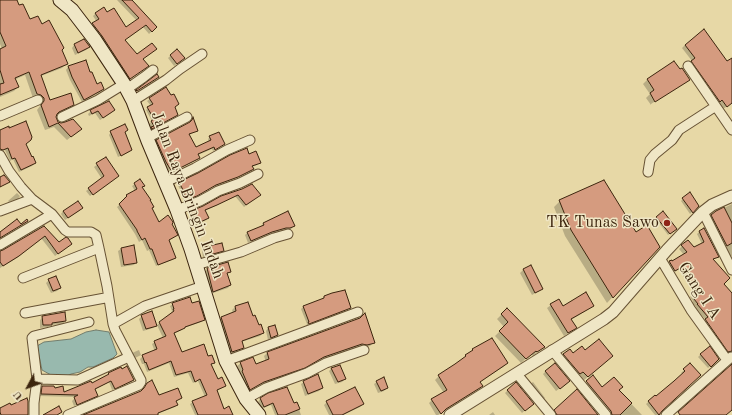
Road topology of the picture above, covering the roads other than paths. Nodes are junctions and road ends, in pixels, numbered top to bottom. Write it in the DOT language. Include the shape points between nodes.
graph roads {
  1 [pos="60,0"];
  2 [pos="202,54"];
  3 [pos="688,66"];
  4 [pos="153,70"];
  5 [pos="125,86"];
  6 [pos="38,100"];
  7 [pos="133,101"];
  8 [pos="716,107"];
  9 [pos="0,116"];
  10 [pos="62,117"];
  11 [pos="186,117"];
  12 [pos="732,130"];
  13 [pos="147,138"];
  14 [pos="250,140"];
  15 [pos="0,154"];
  16 [pos="648,172"];
  17 [pos="4,173"];
  18 [pos="258,174"];
  19 [pos="166,182"];
  20 [pos="732,196"];
  21 [pos="32,199"];
  22 [pos="177,210"];
  23 [pos="0,211"];
  24 [pos="703,212"];
  25 [pos="52,214"];
  26 [pos="288,234"];
  27 [pos="0,244"];
  28 [pos="99,248"];
  29 [pos="660,258"];
  30 [pos="196,265"];
  31 [pos="732,270"];
  32 [pos="23,278"];
  33 [pos="203,286"];
  34 [pos="108,297"];
  35 [pos="358,312"];
  36 [pos="25,313"];
  37 [pos="89,322"];
  38 [pos="113,324"];
  39 [pos="364,350"];
  40 [pos="552,350"];
  41 [pos="129,357"];
  42 [pos="730,358"];
  43 [pos="226,360"];
  44 [pos="517,374"];
  45 [pos="36,379"];
  46 [pos="246,399"];
  47 [pos="256,414"];
  48 [pos="34,415"];
  49 [pos="68,415"];
  50 [pos="450,415"];
  51 [pos="551,415"];
  52 [pos="606,415"];
  53 [pos="666,415"];
  1 -- 5 [label="main road, Jalan Raya Bringin Indah" via="72,10 95,40"];
  2 -- 7 [label="street"];
  3 -- 8 [label="street"];
  4 -- 5 [label="street" via="140,80"];
  5 -- 7 [label="main road, Jalan Raya Bringin Indah"];
  5 -- 10 [label="street"];
  6 -- 9 [label="street"];
  7 -- 13 [label="main road, Jalan Raya Bringin Indah"];
  8 -- 12 [label="street"];
  8 -- 16 [label="street" via="679,130 650,160"];
  11 -- 13 [label="street"];
  13 -- 19 [label="main road, Jalan Raya Bringin Indah"];
  14 -- 19 [label="street"];
  15 -- 17 [label="street"];
  17 -- 21 [label="street"];
  18 -- 22 [label="street"];
  19 -- 22 [label="main road, Jalan Raya Bringin Indah"];
  20 -- 24 [label="street"];
  21 -- 23 [label="street"];
  21 -- 25 [label="street"];
  22 -- 30 [label="main road, Jalan Raya Bringin Indah"];
  24 -- 29 [label="street"];
  24 -- 31 [label="street"];
  25 -- 27 [label="street"];
  25 -- 28 [label="street" via="68,232 94,233"];
  26 -- 30 [label="street" via="241,252"];
  28 -- 32 [label="street"];
  28 -- 34 [label="street"];
  29 -- 40 [label="street" via="613,312"];
  29 -- 42 [label="street, Gang I A" via="691,310"];
  30 -- 33 [label="main road, Jalan Raya Bringin Indah"];
  33 -- 38 [label="street" via="144,306"];
  33 -- 43 [label="main road, Jalan Raya Bringin Indah"];
  34 -- 36 [label="street"];
  34 -- 38 [label="street"];
  35 -- 43 [label="street"];
  37 -- 45 [label="street" via="32,338"];
  38 -- 41 [label="street"];
  39 -- 46 [label="street" via="326,363"];
  40 -- 44 [label="street"];
  40 -- 52 [label="street"];
  41 -- 45 [label="street" via="78,380"];
  41 -- 49 [label="street" via="141,380 140,384"];
  42 -- 53 [label="street"];
  43 -- 46 [label="main road, Jalan Raya Bringin Indah"];
  44 -- 50 [label="street"];
  44 -- 51 [label="street"];
  45 -- 48 [label="street"];
  46 -- 47 [label="main road, Jalan Raya Bringin Indah"];
}
